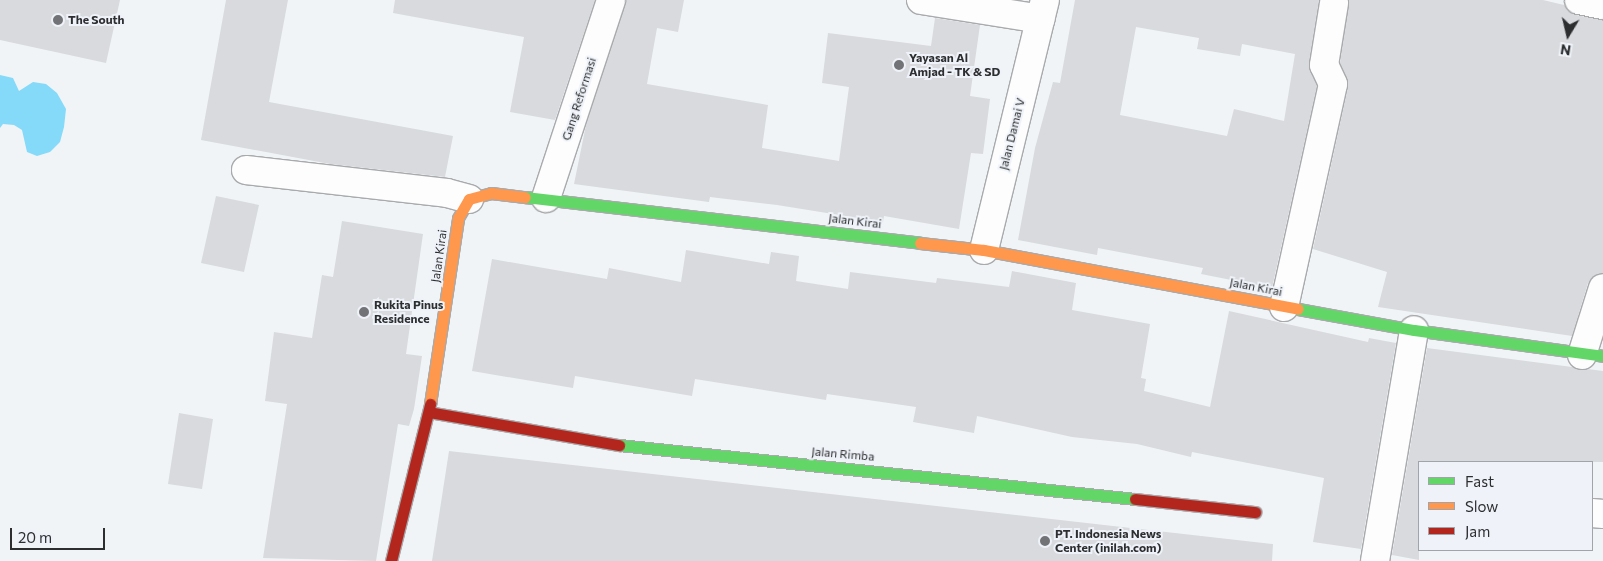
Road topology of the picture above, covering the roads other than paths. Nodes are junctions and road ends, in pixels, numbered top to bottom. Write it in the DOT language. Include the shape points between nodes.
graph roads {
  1 [pos="611,0"];
  2 [pos="921,0"];
  3 [pos="1579,0"];
  4 [pos="1334,3"];
  5 [pos="1603,5"];
  6 [pos="1043,9"];
  7 [pos="246,170"];
  8 [pos="546,198"];
  9 [pos="469,199"];
  10 [pos="984,250"];
  11 [pos="1603,288"];
  12 [pos="1284,307"];
  13 [pos="1414,330"];
  14 [pos="1593,355"];
  15 [pos="430,412"];
  16 [pos="1255,512"];
  17 [pos="391,561"];
  18 [pos="1375,561"];
  1 -- 8 [label="street, Gang Reformasi"];
  2 -- 6 [label="street, Jalan Damai V"];
  3 -- 5 [label="street"];
  4 -- 12 [label="street" via="1324,65 1333,84"];
  6 -- 10 [label="street, Jalan Damai V"];
  7 -- 9 [label="street" via="447,193"];
  8 -- 9 [label="street, Jalan Kirai" via="491,193"];
  8 -- 10 [label="street, Jalan Kirai"];
  9 -- 15 [label="street, Jalan Kirai" via="458,218"];
  10 -- 12 [label="street, Jalan Kirai"];
  11 -- 14 [label="street"];
  12 -- 13 [label="street, Jalan Kirai"];
  13 -- 14 [label="street, Jalan Kirai"];
  13 -- 18 [label="street"];
  15 -- 16 [label="street, Jalan Rimba" via="645,450 911,474"];
  15 -- 17 [label="street, Jalan Kirai"];
}
